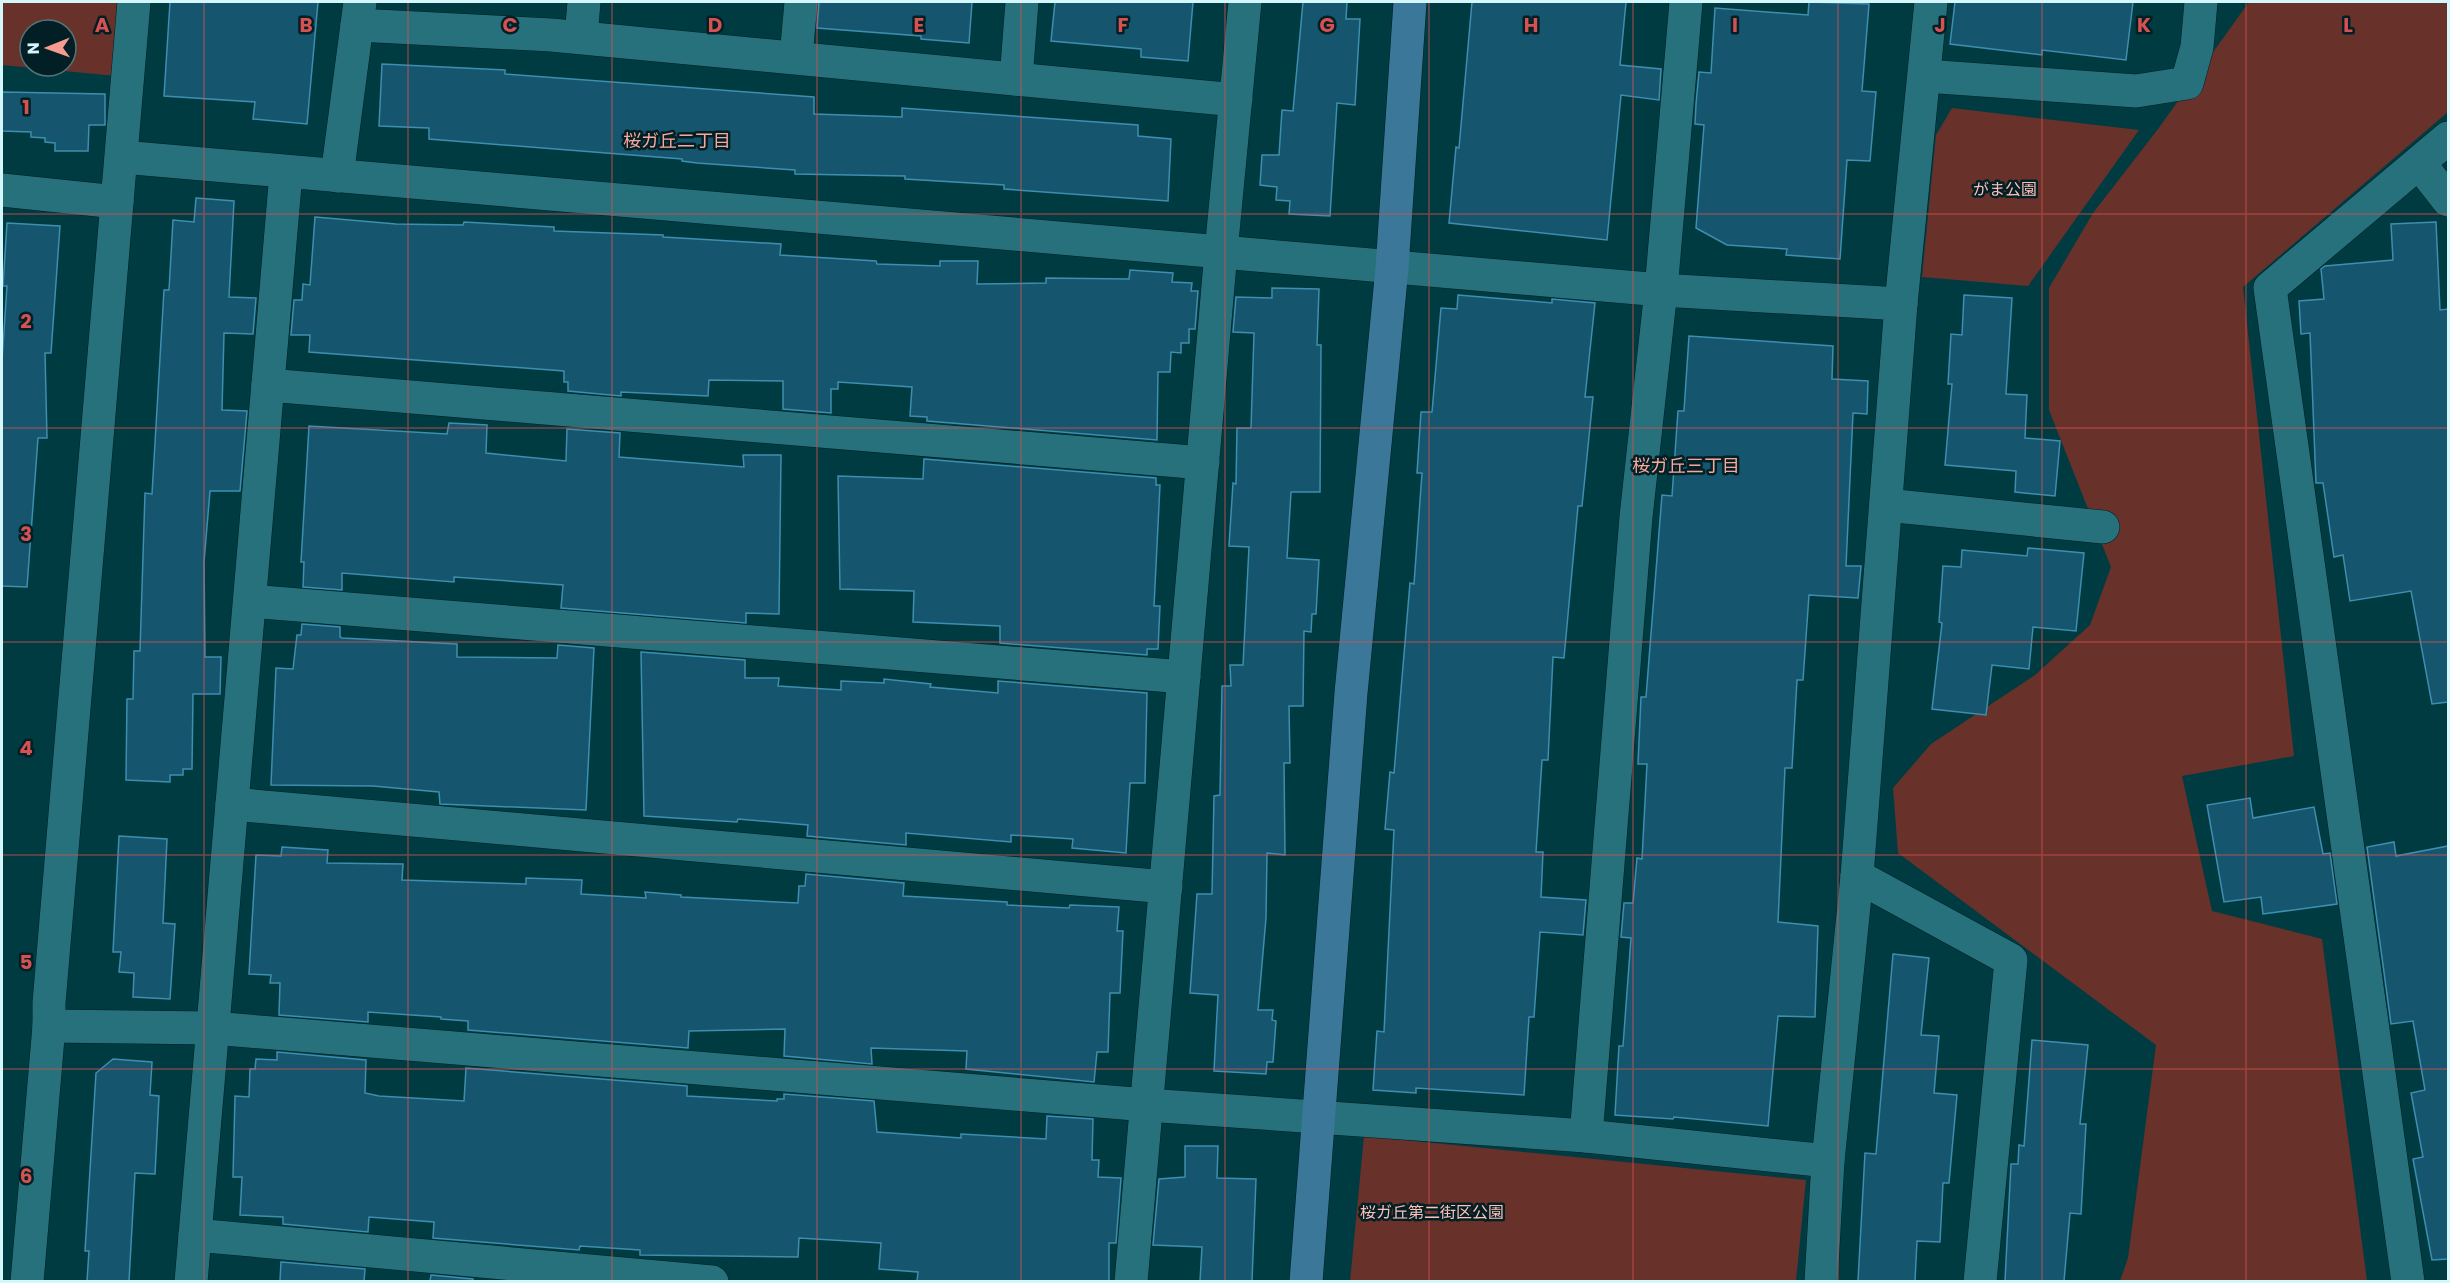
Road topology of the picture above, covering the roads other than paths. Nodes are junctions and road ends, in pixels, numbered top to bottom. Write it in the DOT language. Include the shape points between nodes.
graph roads {
  1 [pos="134,2"];
  2 [pos="584,2"];
  3 [pos="801,2"];
  4 [pos="1022,2"];
  5 [pos="1245,2"];
  6 [pos="1410,2"];
  7 [pos="1686,2"];
  8 [pos="1931,2"];
  9 [pos="2201,2"];
  10 [pos="358,13"];
  11 [pos="581,37"];
  12 [pos="796,57"];
  13 [pos="1925,76"];
  14 [pos="1016,79"];
  15 [pos="1236,100"];
  16 [pos="2448,138"];
  17 [pos="122,158"];
  18 [pos="2419,163"];
  19 [pos="286,173"];
  20 [pos="336,176"];
  21 [pos="2,190"];
  22 [pos="2448,200"];
  23 [pos="117,202"];
  24 [pos="1221,252"];
  25 [pos="1392,268"];
  26 [pos="1661,290"];
  27 [pos="1901,304"];
  28 [pos="268,386"];
  29 [pos="1203,463"];
  30 [pos="1886,505"];
  31 [pos="2103,527"];
  32 [pos="250,601"];
  33 [pos="1184,677"];
  34 [pos="232,804"];
  35 [pos="1857,876"];
  36 [pos="1166,887"];
  37 [pos="49,1026"];
  38 [pos="212,1028"];
  39 [pos="1147,1105"];
  40 [pos="1320,1118"];
  41 [pos="1586,1136"];
  42 [pos="1828,1161"];
  43 [pos="195,1235"];
  44 [pos="27,1281"];
  45 [pos="191,1281"];
  46 [pos="712,1281"];
  47 [pos="1131,1281"];
  48 [pos="1306,1281"];
  49 [pos="1821,1281"];
  50 [pos="1980,1281"];
  51 [pos="2408,1281"];
  1 -- 17 [label="street"];
  2 -- 11 [label="street"];
  3 -- 12 [label="street"];
  4 -- 14 [label="street"];
  5 -- 15 [label="street"];
  6 -- 25 [label="street"];
  7 -- 26 [label="street"];
  8 -- 13 [label="street"];
  9 -- 13 [label="street" via="2197,47 2187,83 2136,91"];
  10 -- 11 [label="street"];
  10 -- 20 [label="street"];
  11 -- 12 [label="street"];
  12 -- 14 [label="street"];
  13 -- 27 [label="street"];
  14 -- 15 [label="street"];
  15 -- 24 [label="street"];
  16 -- 18 [label="street"];
  17 -- 19 [label="street"];
  17 -- 23 [label="street"];
  18 -- 22 [label="street"];
  18 -- 51 [label="street" via="2270,288"];
  19 -- 20 [label="street"];
  19 -- 28 [label="street"];
  20 -- 24 [label="street"];
  21 -- 23 [label="street"];
  23 -- 37 [label="street"];
  24 -- 25 [label="street"];
  24 -- 29 [label="street"];
  25 -- 26 [label="street"];
  25 -- 40 [label="street" via="1351,693"];
  26 -- 27 [label="street"];
  26 -- 41 [label="street" via="1636,517"];
  27 -- 30 [label="street"];
  28 -- 29 [label="street"];
  28 -- 32 [label="street"];
  29 -- 33 [label="street"];
  30 -- 31 [label="street"];
  30 -- 35 [label="street"];
  32 -- 33 [label="street"];
  32 -- 34 [label="street"];
  33 -- 36 [label="street"];
  34 -- 36 [label="street"];
  34 -- 38 [label="street"];
  35 -- 42 [label="street"];
  35 -- 50 [label="street" via="2011,960"];
  36 -- 39 [label="street"];
  37 -- 38 [label="street"];
  37 -- 44 [label="street"];
  38 -- 39 [label="street"];
  38 -- 43 [label="street"];
  39 -- 40 [label="street"];
  39 -- 47 [label="street"];
  40 -- 41 [label="street"];
  40 -- 48 [label="street"];
  41 -- 42 [label="street"];
  42 -- 49 [label="street"];
  43 -- 45 [label="street"];
  43 -- 46 [label="street"];
}
